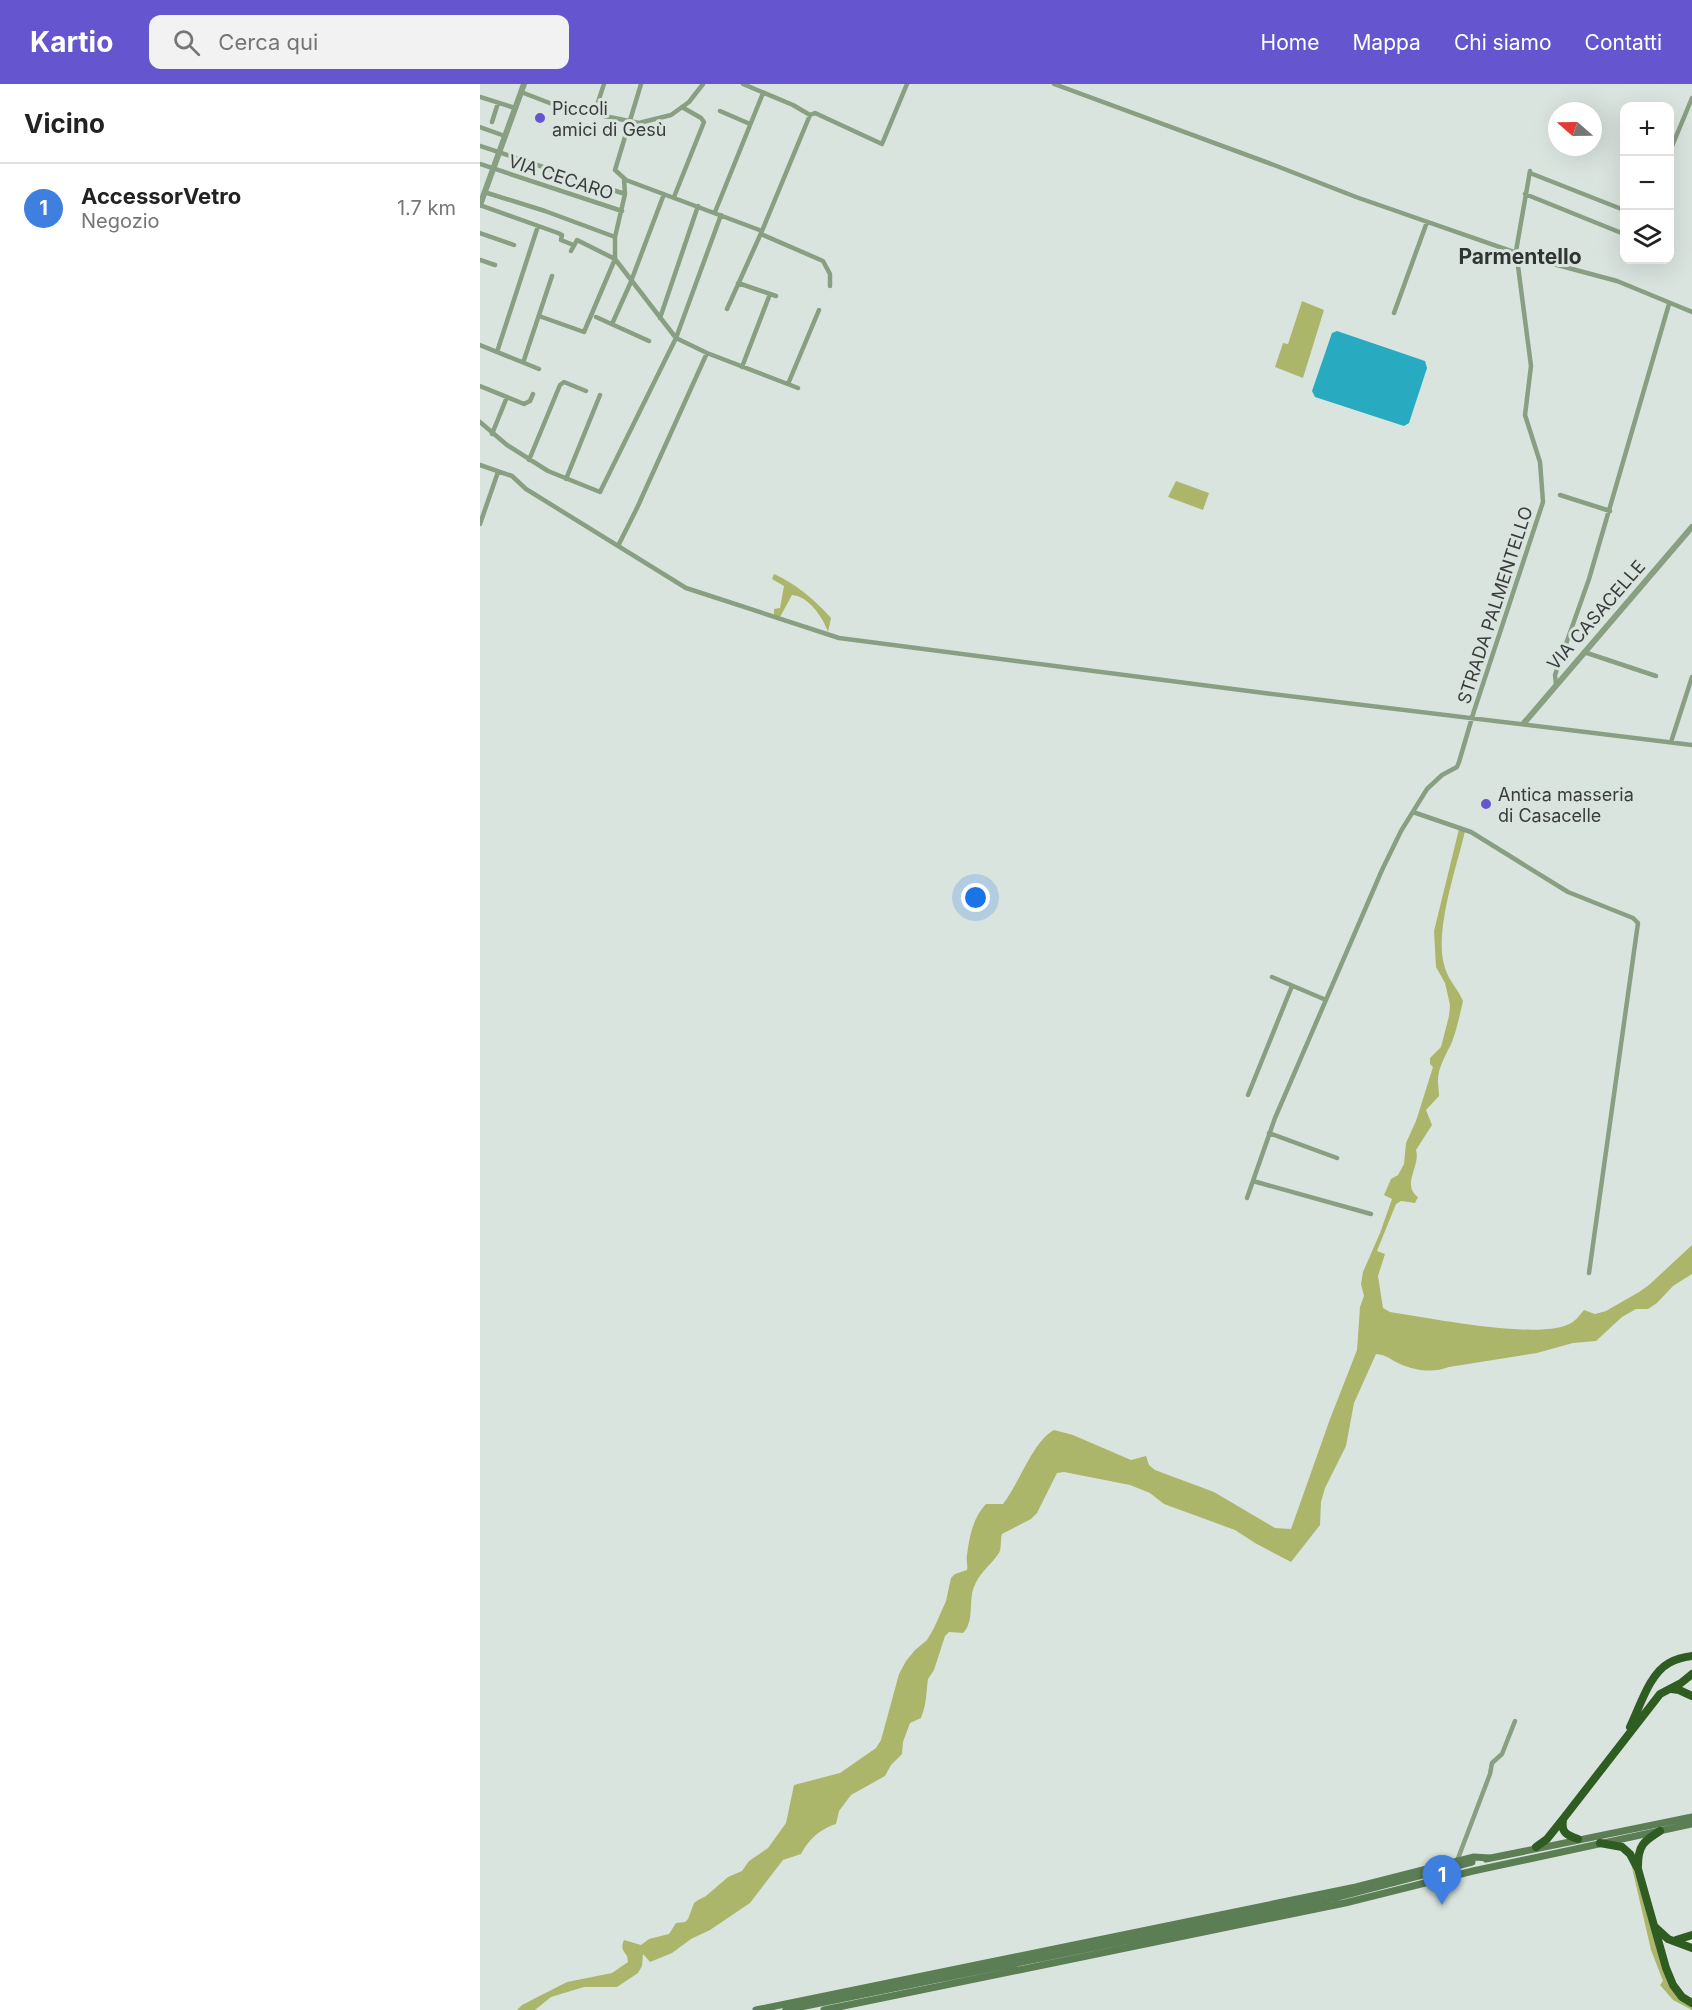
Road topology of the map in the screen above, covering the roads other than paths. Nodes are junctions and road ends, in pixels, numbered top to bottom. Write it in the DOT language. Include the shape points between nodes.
graph roads {
  1 [pos="524,84"];
  2 [pos="604,84"];
  3 [pos="641,84"];
  4 [pos="703,84"];
  5 [pos="743,84"];
  6 [pos="907,84"];
  7 [pos="1054,84"];
  8 [pos="521,92"];
  9 [pos="763,93"];
  10 [pos="480,97"];
  11 [pos="1692,98"];
  12 [pos="498,103"];
  13 [pos="682,107"];
  14 [pos="515,108"];
  15 [pos="720,111"];
  16 [pos="594,114"];
  17 [pos="810,115"];
  18 [pos="492,122"];
  19 [pos="630,122"];
  20 [pos="750,124"];
  21 [pos="480,127"];
  22 [pos="504,136"];
  23 [pos="1674,141"];
  24 [pos="480,146"];
  25 [pos="498,153"];
  26 [pos="480,164"];
  27 [pos="492,169"];
  28 [pos="624,178"];
  29 [pos="484,192"];
  30 [pos="626,194"];
  31 [pos="664,194"];
  32 [pos="1525,194"];
  33 [pos="674,197"];
  34 [pos="480,203"];
  35 [pos="698,206"];
  36 [pos="1620,208"];
  37 [pos="622,211"];
  38 [pos="715,212"];
  39 [pos="721,215"];
  40 [pos="1427,222"];
  41 [pos="538,226"];
  42 [pos="762,232"];
  43 [pos="1620,232"];
  44 [pos="480,233"];
  45 [pos="615,237"];
  46 [pos="571,244"];
  47 [pos="514,245"];
  48 [pos="571,251"];
  49 [pos="1517,252"];
  50 [pos="615,259"];
  51 [pos="480,260"];
  52 [pos="495,265"];
  53 [pos="552,276"];
  54 [pos="632,281"];
  55 [pos="738,283"];
  56 [pos="830,286"];
  57 [pos="1669,304"];
  58 [pos="727,309"];
  59 [pos="812,309"];
  60 [pos="1692,312"];
  61 [pos="1394,313"];
  62 [pos="539,316"];
  63 [pos="596,316"];
  64 [pos="660,318"];
  65 [pos="612,324"];
  66 [pos="676,338"];
  67 [pos="649,341"];
  68 [pos="480,345"];
  69 [pos="497,352"];
  70 [pos="707,353"];
  71 [pos="524,360"];
  72 [pos="742,367"];
  73 [pos="539,369"];
  74 [pos="788,384"];
  75 [pos="480,386"];
  76 [pos="798,388"];
  77 [pos="586,391"];
  78 [pos="533,394"];
  79 [pos="600,395"];
  80 [pos="507,397"];
  81 [pos="480,422"];
  82 [pos="492,434"];
  83 [pos="529,460"];
  84 [pos="480,465"];
  85 [pos="498,472"];
  86 [pos="566,478"];
  87 [pos="1560,495"];
  88 [pos="1610,511"];
  89 [pos="480,524"];
  90 [pos="1692,527"];
  91 [pos="618,546"];
  92 [pos="1584,652"];
  93 [pos="1656,676"];
  94 [pos="1692,677"];
  95 [pos="1556,684"];
  96 [pos="1472,717"];
  97 [pos="1524,723"];
  98 [pos="1671,742"];
  99 [pos="1692,745"];
  100 [pos="1413,812"];
  101 [pos="1272,978"];
  102 [pos="1292,986"];
  103 [pos="1326,1000"];
  104 [pos="1248,1095"];
  105 [pos="1269,1133"];
  106 [pos="1337,1158"];
  107 [pos="1253,1180"];
  108 [pos="1247,1198"];
  109 [pos="1371,1214"];
  110 [pos="1589,1273"];
  111 [pos="1692,1656"];
  112 [pos="1692,1674"];
  113 [pos="1671,1689"];
  114 [pos="1692,1696"];
  115 [pos="1515,1721"];
  116 [pos="1625,1738"];
  117 [pos="1692,1817"];
  118 [pos="1563,1819"];
  119 [pos="1692,1824"];
  120 [pos="1660,1831"];
  121 [pos="1578,1839"];
  122 [pos="1600,1843"];
  123 [pos="1536,1847"];
  124 [pos="1490,1858"];
  125 [pos="1457,1861"];
  126 [pos="1638,1869"];
  127 [pos="1333,1899"];
  128 [pos="1655,1927"];
  129 [pos="1692,1935"];
  130 [pos="1673,1941"];
  131 [pos="1692,1948"];
  132 [pos="1692,2003"];
  133 [pos="756,2010"];
  134 [pos="786,2010"];
  135 [pos="824,2010"];
  1 -- 8 [label="street"];
  2 -- 16 [label="street"];
  3 -- 19 [label="street"];
  4 -- 13 [label="street"];
  5 -- 9 [label="street"];
  6 -- 17 [label="street" via="882,144 815,113"];
  7 -- 40 [label="street"];
  8 -- 14 [label="street"];
  8 -- 16 [label="street" via="560,107"];
  9 -- 17 [label="street"];
  9 -- 20 [label="street"];
  10 -- 12 [label="street"];
  11 -- 23 [label="street"];
  12 -- 14 [label="street"];
  12 -- 18 [label="street"];
  13 -- 19 [label="street" via="658,119"];
  13 -- 33 [label="street" via="704,122"];
  14 -- 22 [label="street"];
  15 -- 20 [label="street"];
  16 -- 19 [label="street"];
  17 -- 42 [label="street"];
  19 -- 28 [label="street" via="615,170"];
  20 -- 38 [label="street"];
  21 -- 22 [label="street"];
  22 -- 25 [label="street"];
  24 -- 25 [label="street"];
  25 -- 27 [label="street"];
  25 -- 30 [label="street"];
  26 -- 27 [label="street, VIA CECARO"];
  27 -- 29 [label="street"];
  27 -- 37 [label="street, VIA CECARO"];
  28 -- 30 [label="street"];
  28 -- 31 [label="street"];
  29 -- 34 [label="street"];
  29 -- 45 [label="street"];
  30 -- 37 [label="street"];
  31 -- 33 [label="street"];
  31 -- 54 [label="street"];
  32 -- 36 [label="street, STRADA PALMENTELLO" via="1530,172"];
  32 -- 43 [label="street"];
  32 -- 49 [label="street, STRADA PALMENTELLO"];
  33 -- 35 [label="street"];
  34 -- 41 [label="street"];
  35 -- 38 [label="street"];
  35 -- 64 [label="street"];
  37 -- 45 [label="street"];
  38 -- 39 [label="street"];
  39 -- 42 [label="street"];
  39 -- 66 [label="street"];
  40 -- 49 [label="street"];
  40 -- 61 [label="street"];
  41 -- 46 [label="street" via="558,232 561,240"];
  41 -- 69 [label="street"];
  42 -- 55 [label="street"];
  42 -- 56 [label="street" via="823,261 830,271"];
  44 -- 47 [label="street"];
  45 -- 50 [label="street"];
  48 -- 50 [label="street" via="577,240"];
  49 -- 57 [label="street" via="1617,281"];
  49 -- 96 [label="street, STRADA PALMENTELLO" via="1531,366 1525,415 1540,462 1543,502"];
  50 -- 54 [label="street"];
  50 -- 62 [label="street" via="584,332"];
  51 -- 52 [label="street"];
  53 -- 62 [label="street"];
  54 -- 64 [label="street"];
  54 -- 65 [label="street"];
  55 -- 58 [label="street"];
  55 -- 72 [label="street" via="773,295"];
  57 -- 60 [label="street"];
  57 -- 88 [label="street"];
  59 -- 74 [label="street" via="819,310"];
  62 -- 71 [label="street"];
  63 -- 65 [label="street"];
  64 -- 66 [label="street"];
  65 -- 67 [label="street"];
  66 -- 70 [label="street"];
  66 -- 86 [label="street" via="600,492"];
  68 -- 69 [label="street"];
  69 -- 73 [label="street"];
  70 -- 72 [label="street"];
  70 -- 91 [label="street"];
  72 -- 74 [label="street"];
  74 -- 76 [label="street"];
  75 -- 80 [label="street"];
  77 -- 83 [label="street" via="564,382 560,385"];
  78 -- 80 [label="street" via="524,404"];
  79 -- 86 [label="street"];
  80 -- 82 [label="street"];
  81 -- 82 [label="street"];
  82 -- 83 [label="street"];
  83 -- 86 [label="street"];
  84 -- 85 [label="street"];
  85 -- 89 [label="street"];
  85 -- 91 [label="street" via="512,476 526,489"];
  87 -- 88 [label="street"];
  88 -- 95 [label="street" via="1555,675"];
  90 -- 92 [label="street, VIA CASACELLE"];
  91 -- 96 [label="street" via="686,588 839,638"];
  92 -- 93 [label="street"];
  92 -- 95 [label="street, VIA CASACELLE"];
  94 -- 98 [label="street"];
  95 -- 97 [label="street, VIA CASACELLE"];
  96 -- 97 [label="street"];
  96 -- 100 [label="street, STRADA PALMENTELLO" via="1457,767 1427,789"];
  97 -- 98 [label="street"];
  98 -- 99 [label="street"];
  100 -- 103 [label="street, STRADA PALMENTELLO" via="1382,870"];
  100 -- 110 [label="street" via="1471,832 1568,892 1638,923"];
  101 -- 102 [label="street"];
  102 -- 103 [label="street"];
  102 -- 104 [label="street"];
  103 -- 105 [label="street, STRADA PALMENTELLO"];
  105 -- 106 [label="street"];
  105 -- 107 [label="street, STRADA PALMENTELLO"];
  107 -- 108 [label="street, STRADA PALMENTELLO"];
  107 -- 109 [label="street"];
  111 -- 116 [label="highway" via="1668,1663 1659,1672"];
  112 -- 113 [label="highway"];
  113 -- 114 [label="highway"];
  113 -- 116 [label="highway" via="1660,1694"];
  115 -- 125 [label="street" via="1502,1754 1491,1763"];
  116 -- 118 [label="highway"];
  117 -- 121 [label="main road"];
  118 -- 121 [label="highway" via="1564,1832"];
  118 -- 123 [label="highway"];
  119 -- 120 [label="main road"];
  120 -- 122 [label="main road"];
  120 -- 126 [label="highway" via="1644,1842"];
  121 -- 123 [label="main road"];
  122 -- 126 [label="highway" via="1622,1847"];
  122 -- 127 [label="main road"];
  123 -- 124 [label="main road"];
  124 -- 125 [label="main road"];
  124 -- 127 [label="main road"];
  125 -- 127 [label="main road"];
  126 -- 128 [label="highway"];
  127 -- 133 [label="main road"];
  127 -- 134 [label="main road"];
  127 -- 135 [label="main road"];
  128 -- 130 [label="highway"];
  128 -- 132 [label="highway" via="1673,1985"];
  129 -- 130 [label="highway"];
  130 -- 131 [label="highway"];
}
